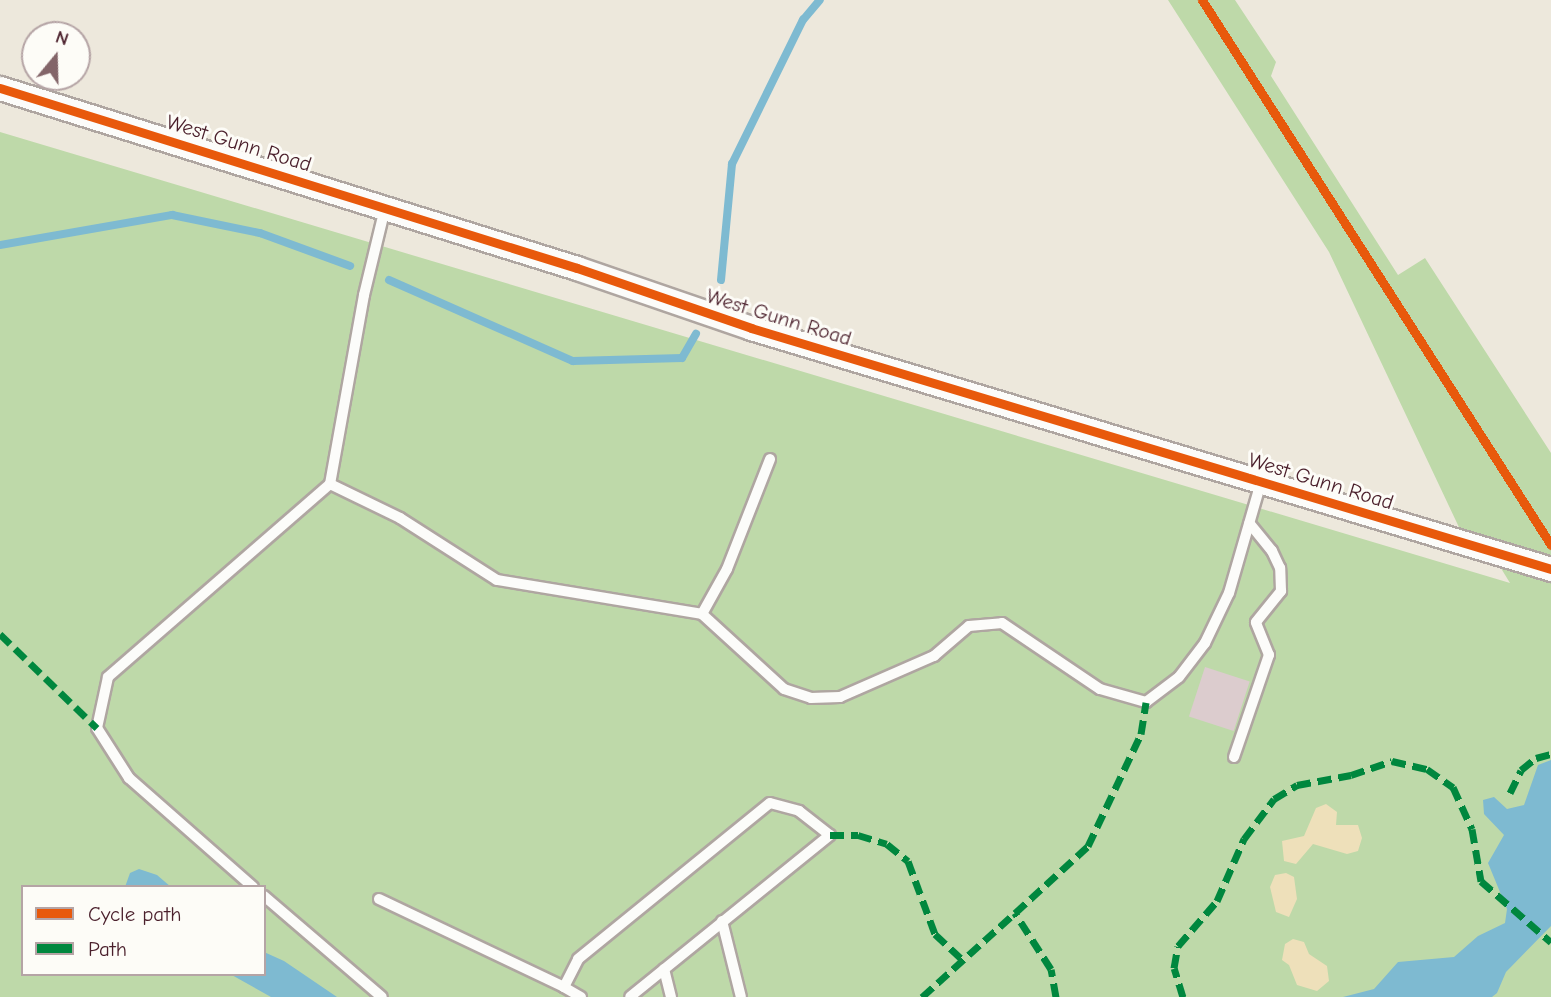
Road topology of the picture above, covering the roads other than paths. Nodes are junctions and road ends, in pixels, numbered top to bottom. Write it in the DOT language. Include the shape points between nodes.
graph roads {
  1 [pos="0,88"];
  2 [pos="385,208"];
  3 [pos="770,459"];
  4 [pos="1261,482"];
  5 [pos="330,484"];
  6 [pos="1249,523"];
  7 [pos="1551,569"];
  8 [pos="702,614"];
  9 [pos="1234,757"];
  10 [pos="251,885"];
  11 [pos="266,898"];
  12 [pos="379,899"];
  13 [pos="722,921"];
  14 [pos="664,969"];
  15 [pos="564,987"];
  16 [pos="382,997"];
  17 [pos="581,997"];
  18 [pos="630,997"];
  19 [pos="671,997"];
  20 [pos="741,997"];
  1 -- 2 [label="street, West Gunn Road"];
  2 -- 4 [label="street, West Gunn Road" via="751,328"];
  2 -- 5 [label="lane" via="364,295"];
  3 -- 8 [label="lane" via="727,569"];
  4 -- 6 [label="lane"];
  4 -- 7 [label="street, West Gunn Road"];
  5 -- 8 [label="lane" via="400,518 496,580"];
  5 -- 10 [label="lane" via="108,677 97,728 129,778"];
  6 -- 8 [label="lane" via="1230,593 1205,643 1179,677 1146,702 1100,689 1002,623 969,626 934,656 840,697 811,698 784,689"];
  6 -- 9 [label="lane" via="1272,551 1280,568 1281,591 1256,622 1269,655"];
  11 -- 16 [label="lane"];
  12 -- 15 [label="lane"];
  13 -- 14 [label="lane"];
  13 -- 15 [label="lane" via="830,835 799,811 770,803 578,959"];
  13 -- 20 [label="lane"];
  14 -- 18 [label="lane"];
  14 -- 19 [label="lane"];
  15 -- 17 [label="lane"];
}
